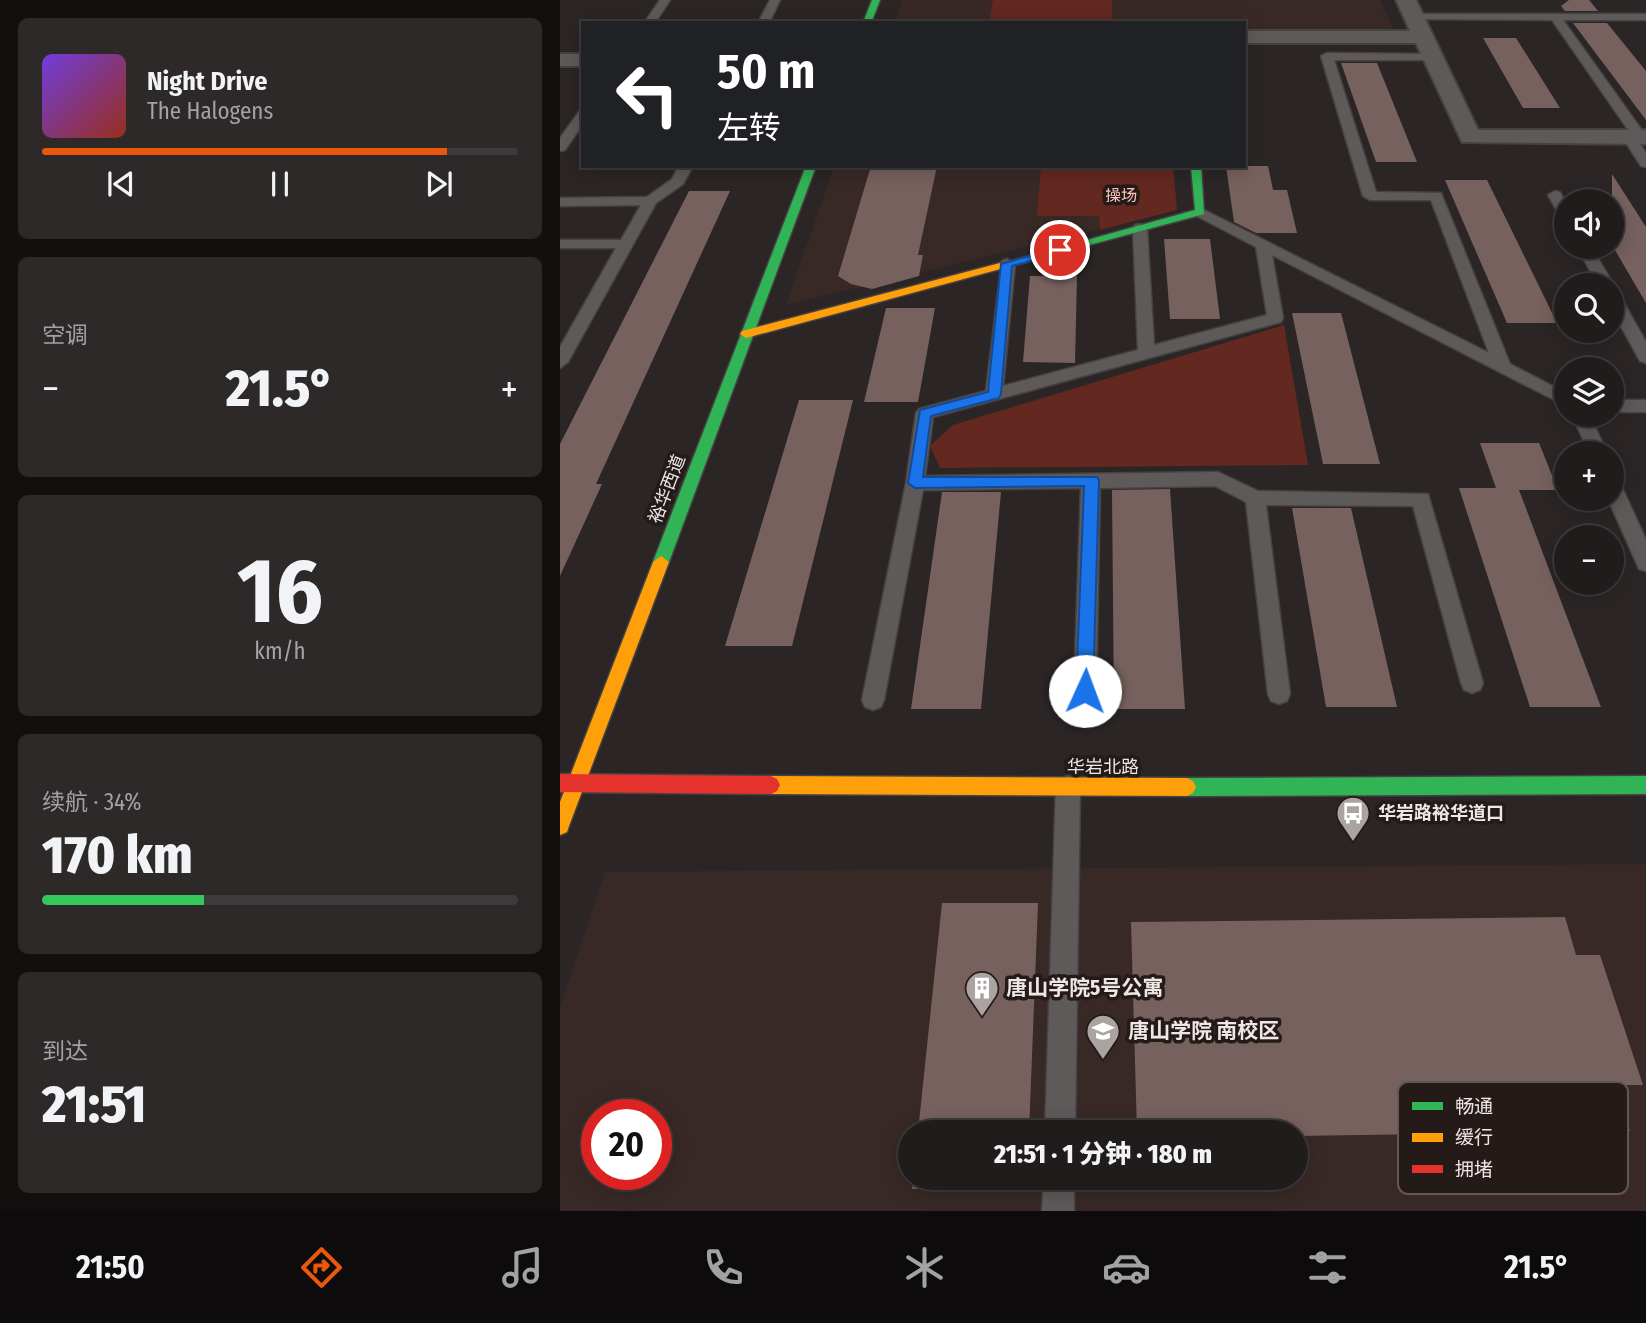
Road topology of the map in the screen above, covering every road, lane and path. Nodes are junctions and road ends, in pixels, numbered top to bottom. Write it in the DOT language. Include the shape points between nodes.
graph roads {
  1 [pos="665,0"];
  2 [pos="775,0"];
  3 [pos="876,0"];
  4 [pos="1410,8"];
  5 [pos="1555,17"];
  6 [pos="1646,17"];
  7 [pos="650,21"];
  8 [pos="764,21"];
  9 [pos="868,21"];
  10 [pos="1246,37"];
  11 [pos="1428,47"];
  12 [pos="560,60"];
  13 [pos="581,60"];
  14 [pos="581,118"];
  15 [pos="1638,137"];
  16 [pos="560,146"];
  17 [pos="1646,163"];
  18 [pos="685,168"];
  19 [pos="810,168"];
  20 [pos="1196,168"];
  21 [pos="650,201"];
  22 [pos="560,202"];
  23 [pos="1200,212"];
  24 [pos="1140,228"];
  25 [pos="560,244"];
  26 [pos="626,244"];
  27 [pos="1263,244"];
  28 [pos="1007,264"];
  29 [pos="1624,318"];
  30 [pos="746,334"];
  31 [pos="1146,353"];
  32 [pos="1646,357"];
  33 [pos="560,362"];
  34 [pos="1503,368"];
  35 [pos="994,394"];
  36 [pos="1554,394"];
  37 [pos="1624,406"];
  38 [pos="1646,406"];
  39 [pos="1091,480"];
  40 [pos="915,483"];
  41 [pos="1255,498"];
  42 [pos="1623,511"];
  43 [pos="1646,563"];
  44 [pos="1472,683"];
  45 [pos="1085,691"];
  46 [pos="1279,694"];
  47 [pos="873,700"];
  48 [pos="568,783"];
  49 [pos="1646,785"];
  50 [pos="1068,786"];
  51 [pos="560,826"];
  52 [pos="1060,1120"];
  53 [pos="1059,1190"];
  54 [pos="1058,1211"];
  1 -- 7 [label="lane"];
  2 -- 8 [label="lane"];
  3 -- 9 [label="street"];
  4 -- 5 [label="lane"];
  4 -- 11 [label="street"];
  5 -- 6 [label="lane"];
  5 -- 15 [label="lane"];
  10 -- 11 [label="street"];
  11 -- 15 [label="street" via="1471,137"];
  11 -- 34 [label="lane" via="1327,56 1370,196 1436,196"];
  12 -- 13 [label="street"];
  14 -- 16 [label="lane"];
  15 -- 17 [label="lane"];
  18 -- 21 [label="lane" via="678,181"];
  19 -- 30 [label="street, 裕华西道"];
  20 -- 23 [label="street"];
  21 -- 22 [label="lane"];
  21 -- 26 [label="lane"];
  23 -- 24 [label="street"];
  23 -- 27 [label="lane"];
  24 -- 28 [label="street"];
  24 -- 31 [label="lane"];
  25 -- 26 [label="lane"];
  26 -- 33 [label="lane"];
  27 -- 31 [label="lane" via="1276,318"];
  27 -- 34 [label="lane"];
  28 -- 30 [label="street"];
  28 -- 35 [label="lane"];
  29 -- 32 [label="lane"];
  30 -- 48 [label="street, 裕华西道"];
  31 -- 35 [label="lane"];
  34 -- 36 [label="lane"];
  35 -- 40 [label="lane" via="925,413"];
  37 -- 38 [label="lane"];
  39 -- 40 [label="lane"];
  39 -- 41 [label="lane" via="1218,480"];
  39 -- 45 [label="lane"];
  40 -- 47 [label="lane"];
  41 -- 44 [label="lane" via="1421,499"];
  41 -- 46 [label="lane"];
  42 -- 43 [label="lane"];
  48 -- 50 [label="street, 华岩北路"];
  48 -- 51 [label="street, 裕华西道"];
  49 -- 50 [label="street, 华岩北路"];
  50 -- 52 [label="lane"];
  53 -- 54 [label="lane"];
}
